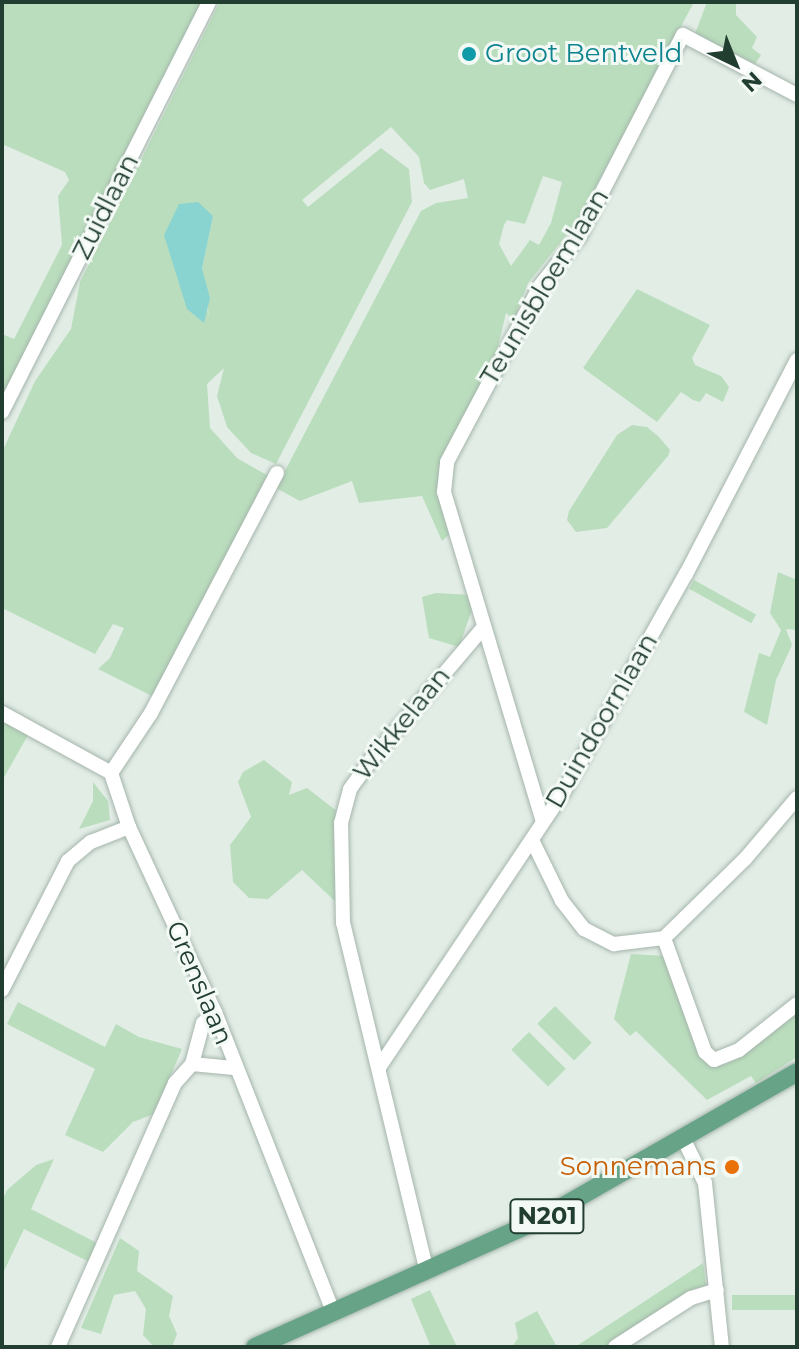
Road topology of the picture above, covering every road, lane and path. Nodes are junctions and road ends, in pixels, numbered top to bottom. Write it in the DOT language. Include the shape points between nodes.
graph roads {
  1 [pos="209,2"];
  2 [pos="797,95"];
  3 [pos="797,360"];
  4 [pos="2,412"];
  5 [pos="277,473"];
  6 [pos="483,628"];
  7 [pos="2,713"];
  8 [pos="111,773"];
  9 [pos="797,798"];
  10 [pos="543,822"];
  11 [pos="129,827"];
  12 [pos="532,840"];
  13 [pos="664,938"];
  14 [pos="2,990"];
  15 [pos="797,1004"];
  16 [pos="215,1012"];
  17 [pos="192,1064"];
  18 [pos="380,1066"];
  19 [pos="234,1068"];
  20 [pos="797,1072"];
  21 [pos="684,1140"];
  22 [pos="426,1268"];
  23 [pos="717,1290"];
  24 [pos="332,1309"];
  25 [pos="58,1347"];
  26 [pos="255,1347"];
  27 [pos="615,1347"];
  28 [pos="722,1347"];
  1 -- 4 [label="street, Zuidlaan"];
  2 -- 6 [label="street, Teunisbloemlaan" via="683,35 579,237 540,286 447,462 444,492"];
  3 -- 10 [label="street, Duindoornlaan" via="686,574"];
  5 -- 8 [label="street" via="151,713"];
  6 -- 10 [label="street, Teunisbloemlaan"];
  6 -- 18 [label="street, Wikkelaan" via="371,760 350,789 341,823 343,923"];
  7 -- 8 [label="street"];
  8 -- 11 [label="street, Grenslaan"];
  9 -- 13 [label="street" via="745,859"];
  10 -- 12 [label="street, Duindoornlaan"];
  11 -- 14 [label="street" via="91,842 68,861"];
  11 -- 16 [label="street, Grenslaan"];
  12 -- 13 [label="street" via="562,901 591,934 614,944"];
  12 -- 18 [label="street, Duindoornlaan"];
  13 -- 15 [label="street" via="705,1052 714,1060 739,1050"];
  16 -- 17 [label="street" via="203,1023"];
  16 -- 19 [label="street, Grenslaan"];
  17 -- 19 [label="street"];
  17 -- 25 [label="street" via="175,1083"];
  18 -- 22 [label="street, Wikkelaan"];
  19 -- 24 [label="street, Grenslaan"];
  20 -- 21 [label="main road, N201"];
  21 -- 22 [label="main road, N201" via="539,1220"];
  21 -- 23 [label="street" via="705,1183"];
  22 -- 24 [label="main road, N201"];
  23 -- 27 [label="street" via="691,1298"];
  23 -- 28 [label="street"];
  24 -- 26 [label="main road, N201"];
}
